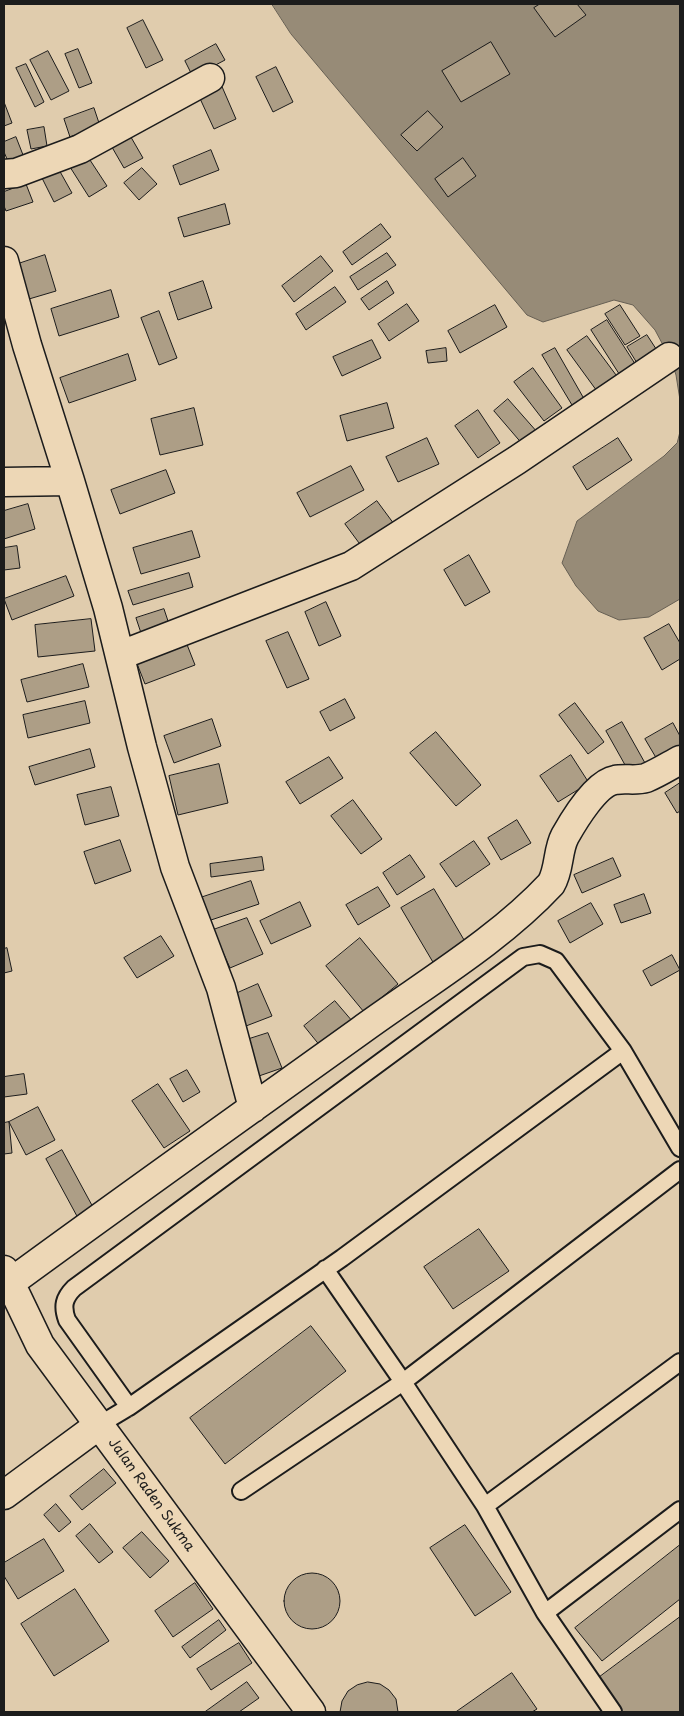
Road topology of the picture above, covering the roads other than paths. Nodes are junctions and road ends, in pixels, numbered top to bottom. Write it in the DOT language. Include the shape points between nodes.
graph roads {
  1 [pos="210,78"];
  2 [pos="4,174"];
  3 [pos="4,261"];
  4 [pos="669,357"];
  5 [pos="70,481"];
  6 [pos="4,482"];
  7 [pos="121,655"];
  8 [pos="680,760"];
  9 [pos="623,1051"];
  10 [pos="253,1108"];
  11 [pos="680,1148"];
  12 [pos="680,1170"];
  13 [pos="326,1269"];
  14 [pos="7,1277"];
  15 [pos="680,1362"];
  16 [pos="403,1382"];
  17 [pos="129,1407"];
  18 [pos="99,1425"];
  19 [pos="241,1491"];
  20 [pos="4,1495"];
  21 [pos="485,1506"];
  22 [pos="680,1510"];
  23 [pos="545,1613"];
  24 [pos="311,1712"];
  25 [pos="612,1712"];
  1 -- 2 [label="street" via="80,149 16,173"];
  3 -- 5 [label="street"];
  4 -- 7 [label="street" via="517,460 351,566"];
  5 -- 6 [label="street"];
  5 -- 7 [label="street"];
  7 -- 10 [label="street" via="175,867 221,988"];
  8 -- 10 [label="street" via="645,778 615,780 604,785 592,796 564,838 555,878 546,890 486,943"];
  9 -- 11 [label="lane"];
  9 -- 13 [label="lane"];
  9 -- 17 [label="lane" via="556,961 540,954 524,957 66,1296 63,1308 67,1320"];
  10 -- 14 [label="street"];
  12 -- 16 [label="lane"];
  13 -- 16 [label="lane"];
  13 -- 17 [label="lane"];
  14 -- 18 [label="street, Jalan Raden Sukma" via="40,1345"];
  15 -- 21 [label="lane"];
  16 -- 19 [label="lane"];
  16 -- 21 [label="lane"];
  17 -- 18 [label="lane"];
  18 -- 20 [label="street"];
  18 -- 24 [label="street, Jalan Raden Sukma"];
  21 -- 23 [label="lane"];
  22 -- 23 [label="lane"];
  23 -- 25 [label="lane"];
}
